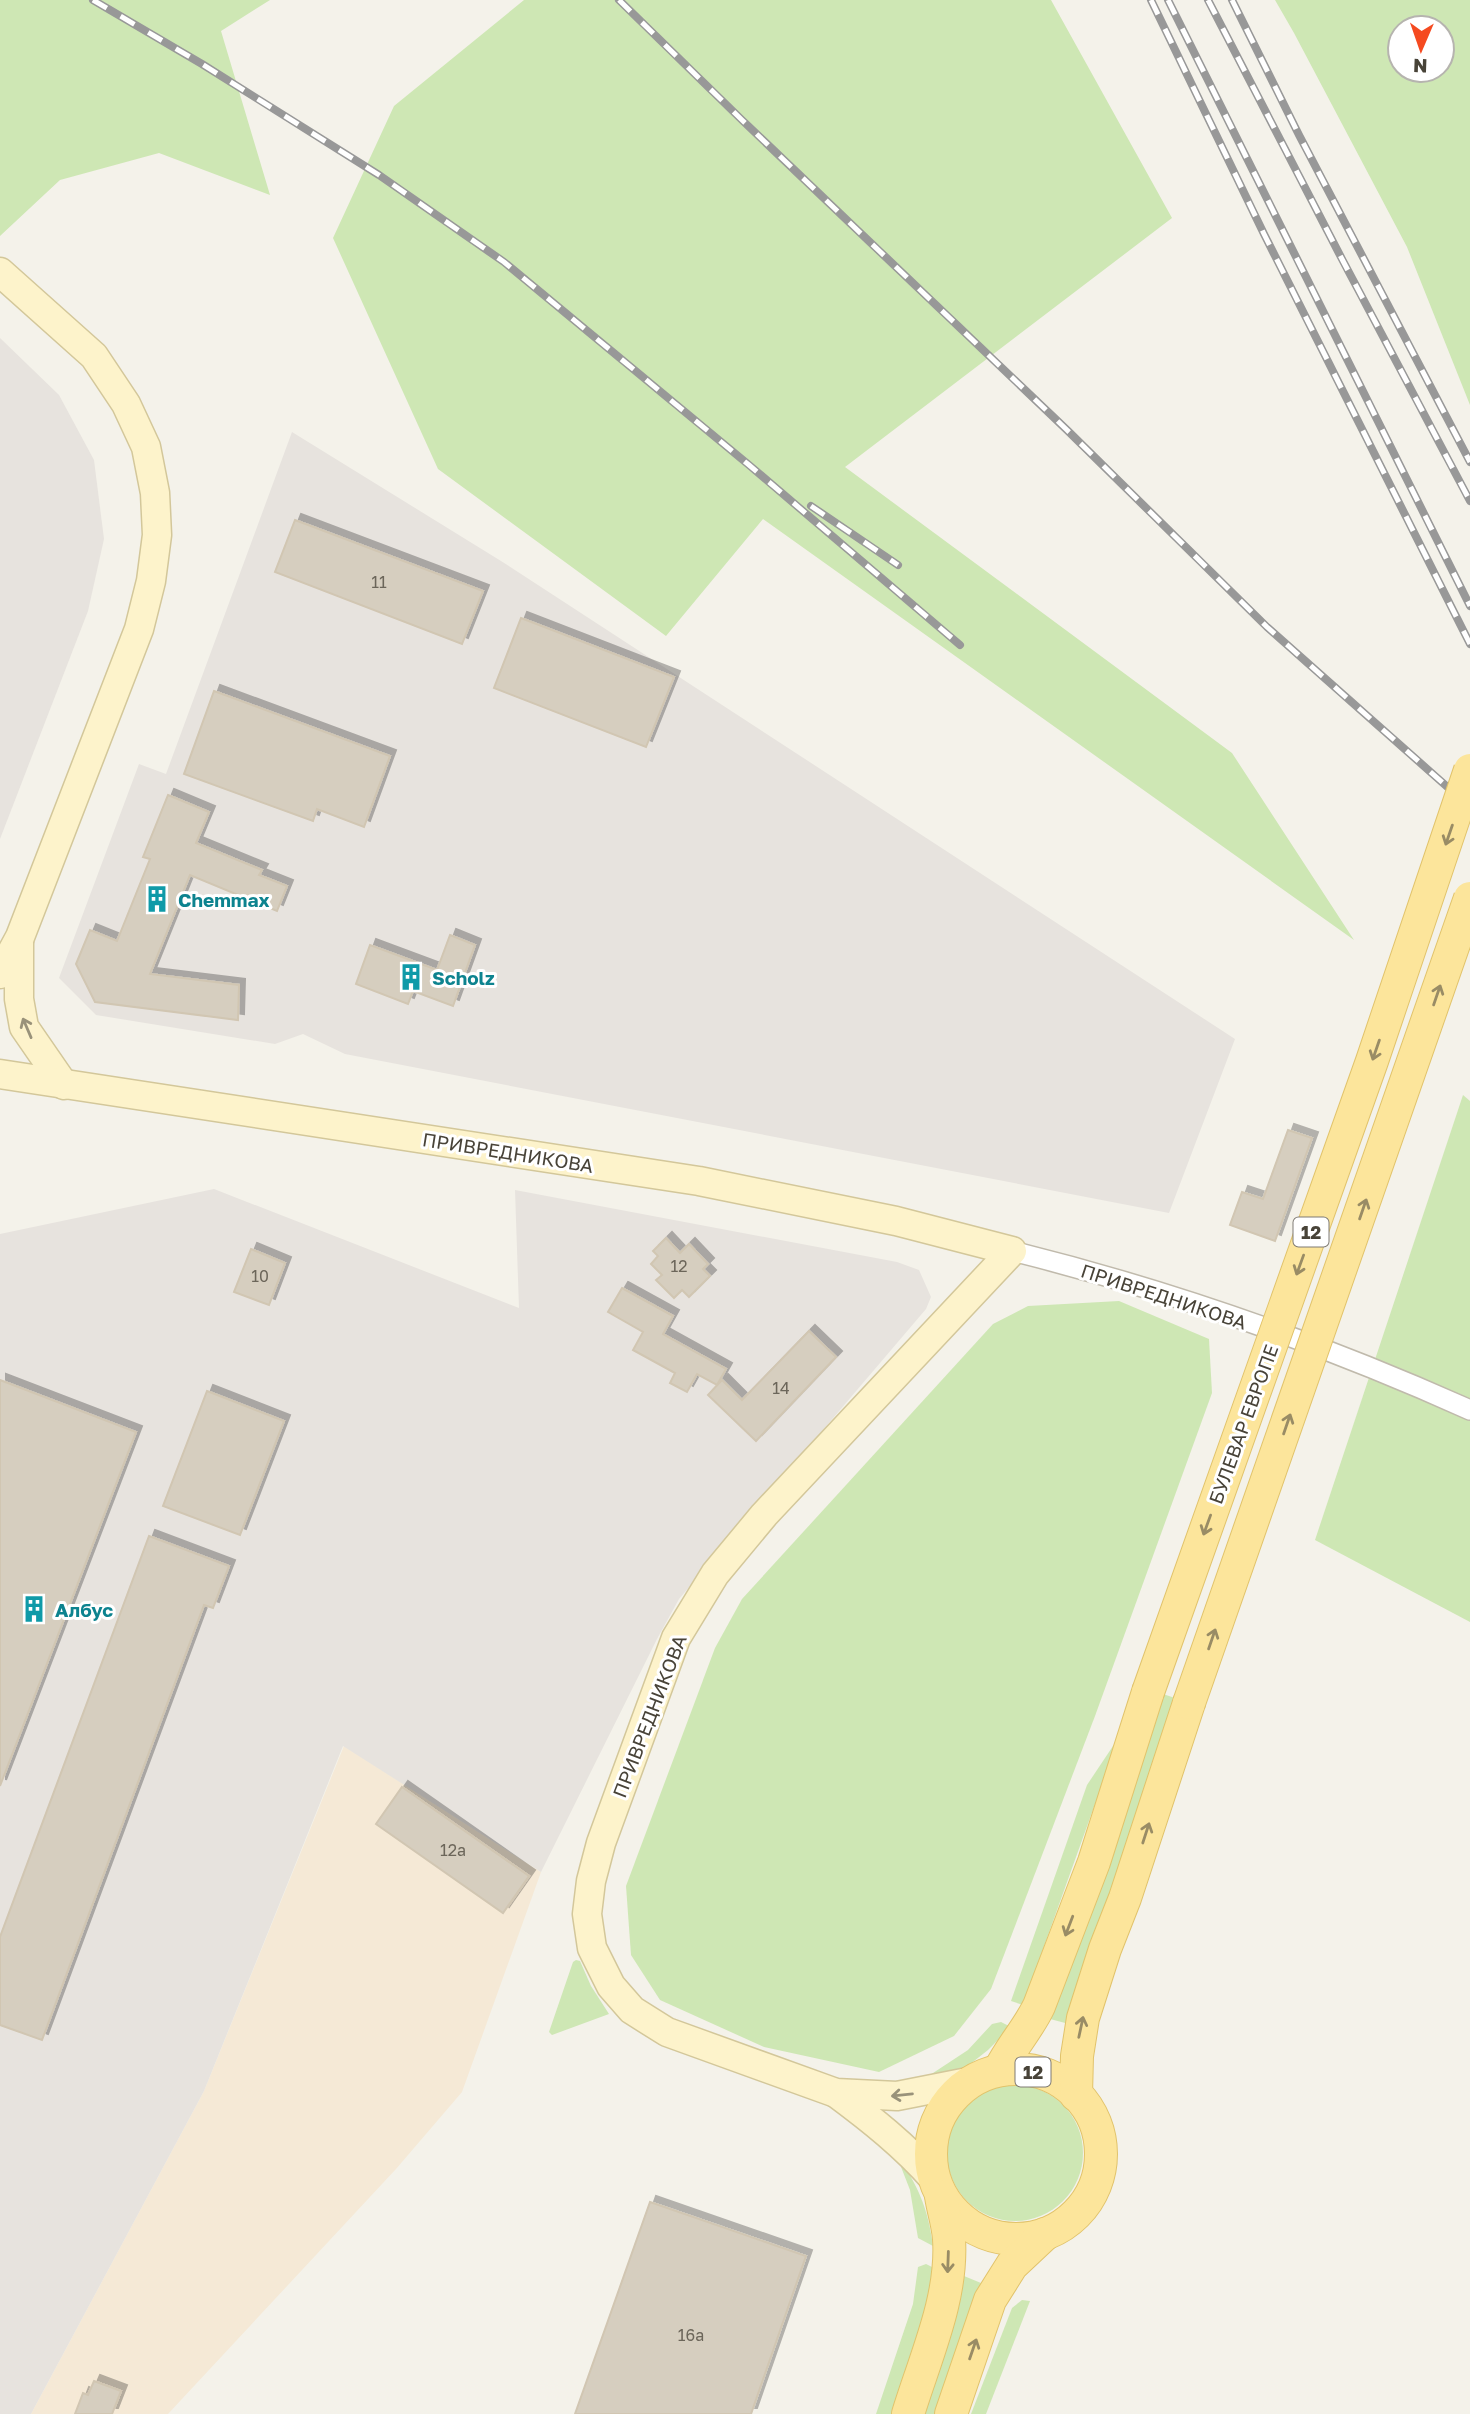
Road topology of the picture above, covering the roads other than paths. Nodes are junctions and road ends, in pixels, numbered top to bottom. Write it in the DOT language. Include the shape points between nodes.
graph roads {
  1 [pos="0,272"];
  2 [pos="1470,770"];
  3 [pos="1470,898"];
  4 [pos="20,937"];
  5 [pos="0,974"];
  6 [pos="0,1074"];
  7 [pos="64,1085"];
  8 [pos="1012,1251"];
  9 [pos="1470,1410"];
  10 [pos="1000,2069"];
  11 [pos="968,2082"];
  12 [pos="836,2092"];
  13 [pos="1076,2095"];
  14 [pos="937,2187"];
  15 [pos="1045,2234"];
  16 [pos="908,2414"];
  17 [pos="951,2414"];
  1 -- 4 [label="street" via="94,356 127,404 146,447 157,535 139,629"];
  2 -- 10 [label="main road, БУЛЕВАР ЕВРОПЕ / 12, one-way, bridge" via="1148,1692 1094,1862 1039,2006"];
  13 -- 3 [label="main road, 12, one-way, bridge" via="1083,2018 1105,1949"];
  4 -- 5 [label="street"];
  7 -- 4 [label="street, one-way" via="24,1027"];
  6 -- 7 [label="street, ПРИВРЕДНИКОВА"];
  7 -- 8 [label="street, ПРИВРЕДНИКОВА" via="699,1181 896,1221"];
  8 -- 9 [label="street, ПРИВРЕДНИКОВА" via="1186,1300 1401,1379"];
  8 -- 12 [label="street, ПРИВРЕДНИКОВА" via="715,1574 676,1638 591,1881 587,1914 592,1948 611,1986 632,2010 667,2032"];
  10 -- 11 [label="main road, 12"];
  10 -- 13 [label="main road, 12" via="1041,2074"];
  11 -- 12 [label="street, one-way" via="897,2096"];
  11 -- 14 [label="main road, 12" via="937,2122 931,2150"];
  12 -- 14 [label="street" via="886,2130"];
  13 -- 15 [label="main road, 12" via="1093,2118 1101,2144 1099,2173 1088,2199 1070,2220"];
  14 -- 15 [label="main road, 12" via="955,2214 974,2229 997,2238"];
  14 -- 16 [label="main road, 12, one-way" via="949,2238 947,2278"];
  17 -- 15 [label="main road, 12, one-way" via="990,2300 1012,2265"];
}
